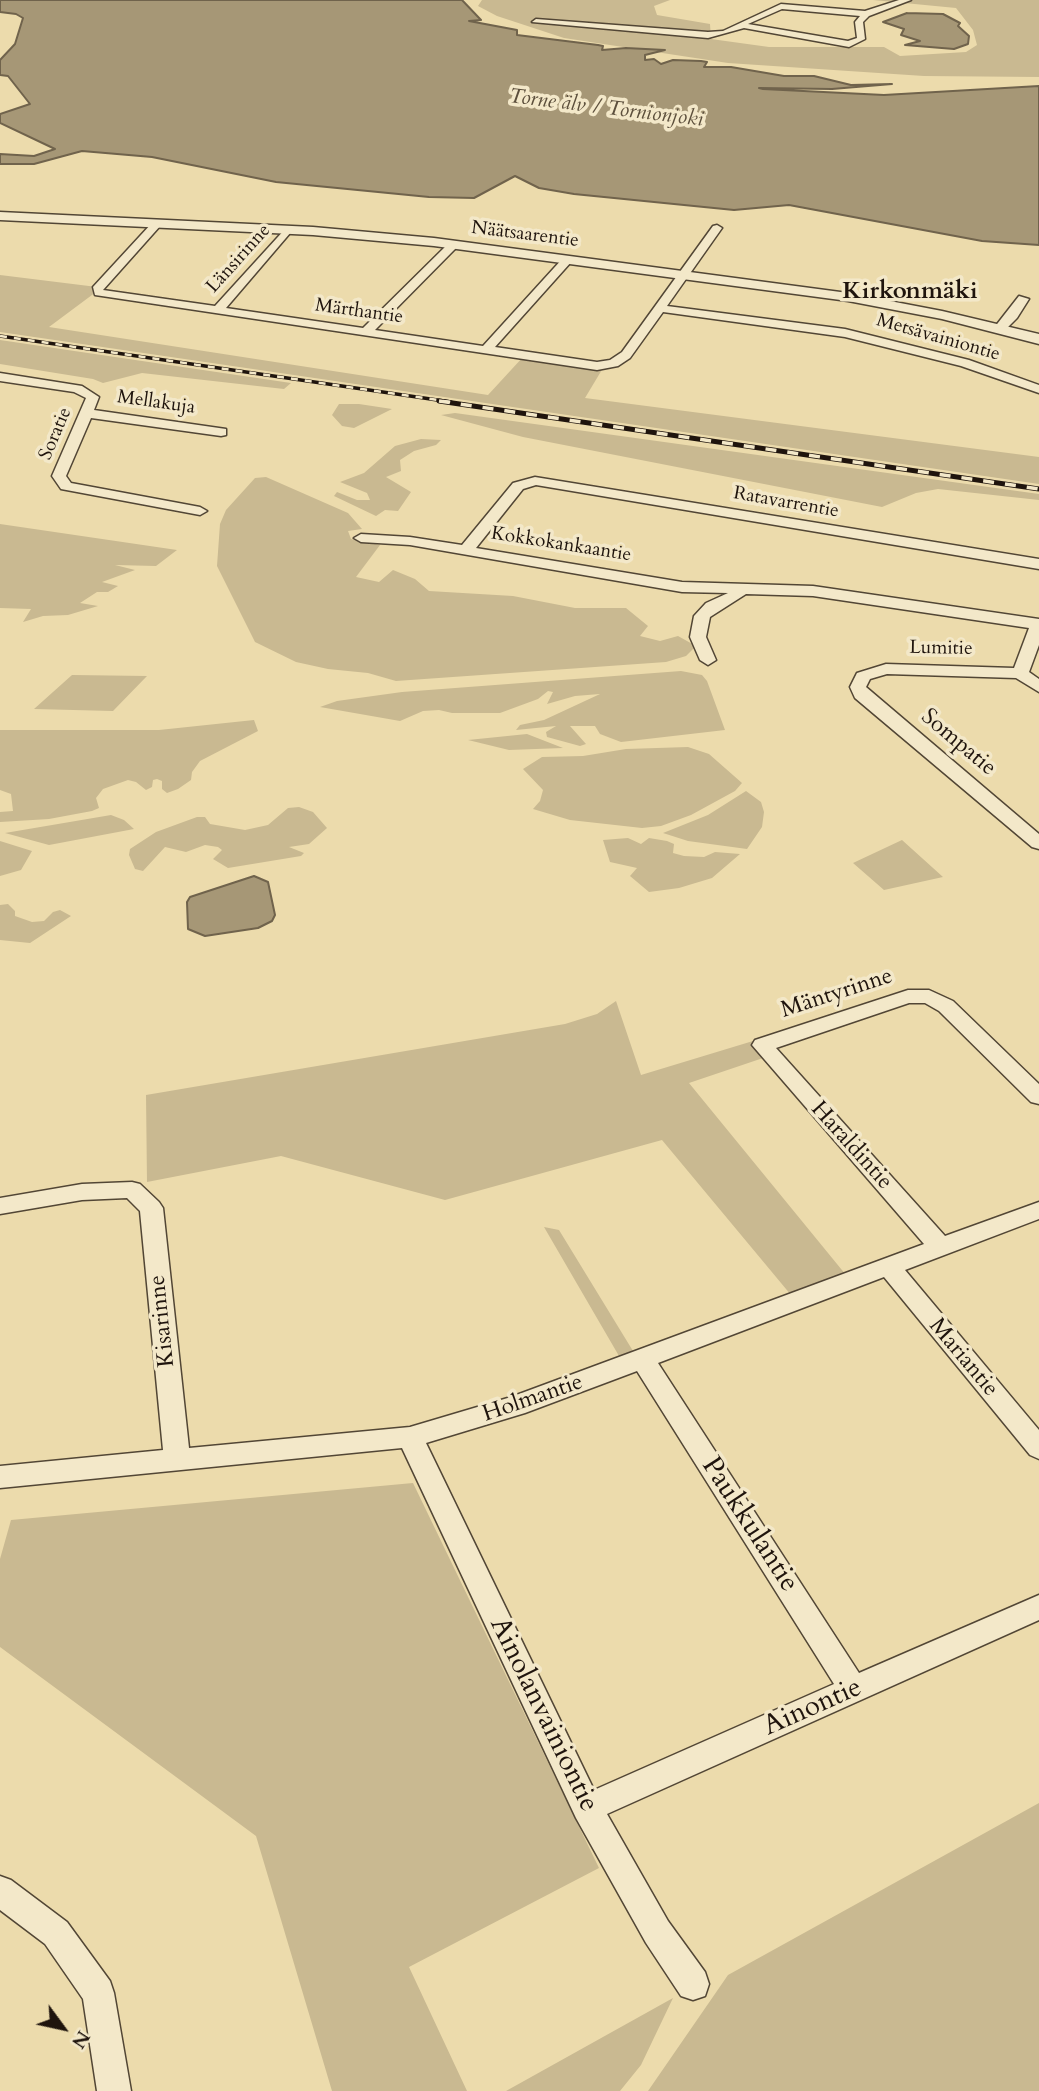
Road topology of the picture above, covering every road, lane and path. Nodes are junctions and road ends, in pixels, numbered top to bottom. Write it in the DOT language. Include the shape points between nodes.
graph roads {
  1 [pos="907,0"];
  2 [pos="866,14"];
  3 [pos="536,22"];
  4 [pos="742,26"];
  5 [pos="0,216"];
  6 [pos="156,225"];
  7 [pos="717,228"];
  8 [pos="288,230"];
  9 [pos="453,245"];
  10 [pos="568,259"];
  11 [pos="685,276"];
  12 [pos="1023,299"];
  13 [pos="659,309"];
  14 [pos="217,311"];
  15 [pos="1000,328"];
  16 [pos="366,332"];
  17 [pos="1039,339"];
  18 [pos="486,350"];
  19 [pos="0,377"];
  20 [pos="1039,389"];
  21 [pos="86,413"];
  22 [pos="221,432"];
  23 [pos="200,511"];
  24 [pos="361,538"];
  25 [pos="465,551"];
  26 [pos="1039,564"];
  27 [pos="755,590"];
  28 [pos="1039,625"];
  29 [pos="708,660"];
  30 [pos="1020,673"];
  31 [pos="863,676"];
  32 [pos="1039,687"];
  33 [pos="1039,842"];
  34 [pos="762,1045"];
  35 [pos="1039,1097"];
  36 [pos="0,1206"];
  37 [pos="1039,1210"];
  38 [pos="941,1247"];
  39 [pos="889,1267"];
  40 [pos="643,1360"];
  41 [pos="410,1437"];
  42 [pos="1039,1448"];
  43 [pos="177,1461"];
  44 [pos="0,1477"];
  45 [pos="1039,1607"];
  46 [pos="854,1690"];
  47 [pos="587,1808"];
  48 [pos="0,1891"];
  49 [pos="693,1984"];
  50 [pos="114,2091"];
  1 -- 2 [label="street"];
  2 -- 4 [label="street" via="788,5 770,9"];
  2 -- 4 [label="street" via="859,22 861,39 849,44"];
  3 -- 4 [label="street" via="708,35"];
  5 -- 6 [label="street, Näätsaarentie"];
  6 -- 8 [label="street, Näätsaarentie"];
  6 -- 14 [label="street, Märthantie" via="97,289 99,293"];
  7 -- 11 [label="street"];
  8 -- 9 [label="street, Näätsaarentie"];
  8 -- 14 [label="street, Länsirinne"];
  9 -- 10 [label="street, Näätsaarentie"];
  9 -- 16 [label="street"];
  10 -- 11 [label="street, Näätsaarentie"];
  10 -- 18 [label="street"];
  11 -- 13 [label="street"];
  11 -- 15 [label="street, Näätsaarentie" via="905,307"];
  12 -- 15 [label="street"];
  13 -- 18 [label="street, Märthantie" via="626,355 614,363 597,366"];
  13 -- 20 [label="street, Metsävainiontie" via="845,333 965,363"];
  14 -- 16 [label="street, Märthantie"];
  15 -- 17 [label="street, Näätsaarentie"];
  16 -- 18 [label="street, Märthantie"];
  19 -- 21 [label="street, Soratie" via="85,391 93,397"];
  21 -- 22 [label="street, Mellakuja"];
  21 -- 23 [label="street, Soratie" via="60,482 78,490"];
  24 -- 25 [label="street, Kokkokankaantie"];
  25 -- 26 [label="street, Ratavarrentie" via="519,486 542,481"];
  25 -- 27 [label="street, Kokkokankaantie" via="682,587"];
  27 -- 28 [label="street, Kokkokankaantie" via="835,594"];
  27 -- 29 [label="street, Kokkokankaantie" via="727,598 702,616 698,637"];
  28 -- 30 [label="street"];
  30 -- 31 [label="street, Lumitie" via="886,669"];
  30 -- 32 [label="street"];
  31 -- 33 [label="street, Sompatie" via="858,687 862,694"];
  34 -- 35 [label="street, Mäntyrinne" via="908,996 929,997 946,1006"];
  34 -- 38 [label="street, Haraldintie"];
  36 -- 43 [label="street, Kisarinne" via="82,1192 132,1190 151,1208"];
  37 -- 38 [label="street, Holmantie"];
  38 -- 39 [label="street, Holmantie"];
  39 -- 40 [label="street, Holmantie"];
  39 -- 42 [label="street, Mariantie"];
  40 -- 41 [label="street, Holmantie" via="516,1406"];
  40 -- 46 [label="street, Paukkulantie"];
  41 -- 43 [label="street, Holmantie"];
  41 -- 47 [label="street, Ainolanvainiontie"];
  43 -- 44 [label="street, Holmantie"];
  45 -- 46 [label="street, Ainontie"];
  46 -- 47 [label="street, Ainontie"];
  47 -- 49 [label="street, Ainolanvainiontie" via="657,1932"];
  48 -- 50 [label="street" via="56,1933 97,1993"];
}
